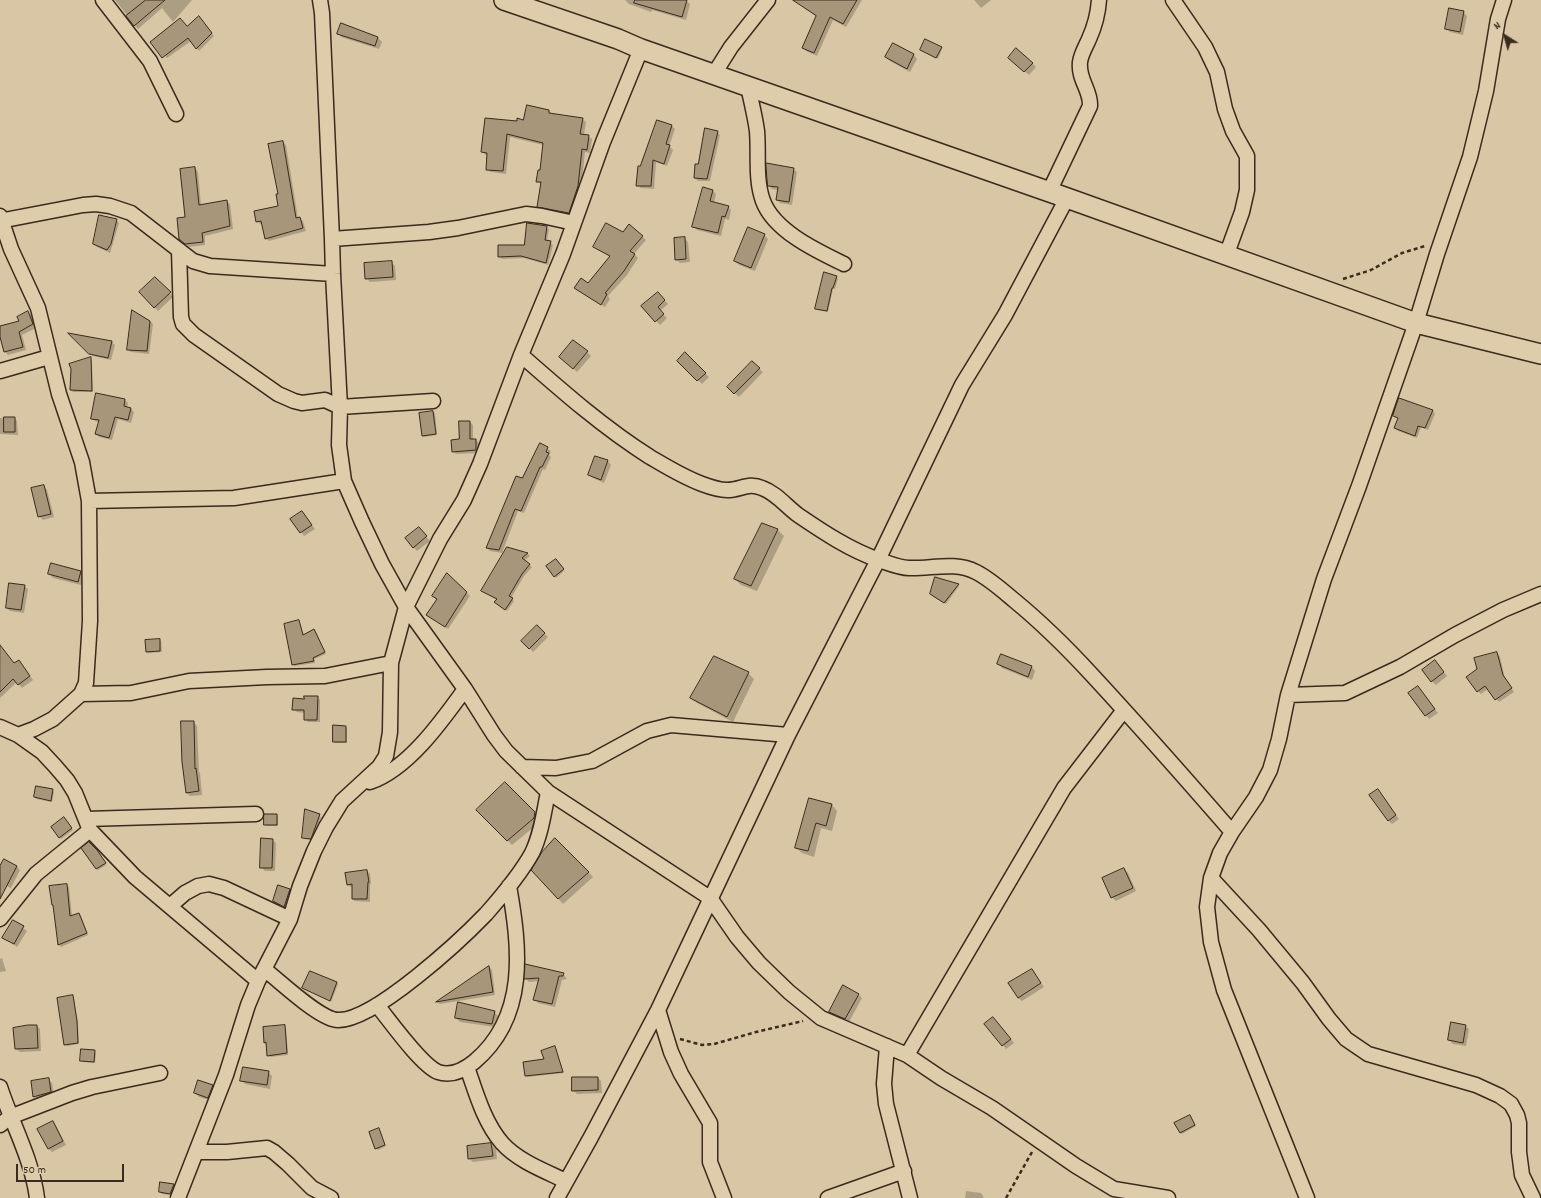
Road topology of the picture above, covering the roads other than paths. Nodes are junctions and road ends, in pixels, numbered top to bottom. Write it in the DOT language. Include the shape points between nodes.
graph roads {
  1 [pos="103,0"];
  2 [pos="320,0"];
  3 [pos="504,0"];
  4 [pos="768,0"];
  5 [pos="1099,0"];
  6 [pos="1172,0"];
  7 [pos="1504,0"];
  8 [pos="641,48"];
  9 [pos="714,74"];
  10 [pos="748,86"];
  11 [pos="176,114"];
  12 [pos="1049,192"];
  13 [pos="1067,198"];
  14 [pos="1,219"];
  15 [pos="574,223"];
  16 [pos="332,239"];
  17 [pos="179,250"];
  18 [pos="1226,256"];
  19 [pos="844,264"];
  20 [pos="333,274"];
  21 [pos="1416,323"];
  22 [pos="1541,354"];
  23 [pos="521,355"];
  24 [pos="50,357"];
  25 [pos="0,371"];
  26 [pos="433,401"];
  27 [pos="340,407"];
  28 [pos="344,480"];
  29 [pos="89,501"];
  30 [pos="878,560"];
  31 [pos="1541,594"];
  32 [pos="406,607"];
  33 [pos="391,663"];
  34 [pos="465,689"];
  35 [pos="81,694"];
  36 [pos="1288,695"];
  37 [pos="1124,710"];
  38 [pos="0,727"];
  39 [pos="18,735"];
  40 [pos="788,735"];
  41 [pos="522,767"];
  42 [pos="358,786"];
  43 [pos="548,792"];
  44 [pos="256,814"];
  45 [pos="88,825"];
  46 [pos="1232,832"];
  47 [pos="1211,878"];
  48 [pos="509,886"];
  49 [pos="710,898"];
  50 [pos="170,906"];
  51 [pos="0,919"];
  52 [pos="290,919"];
  53 [pos="261,975"];
  54 [pos="377,1006"];
  55 [pos="658,1010"];
  56 [pos="888,1046"];
  57 [pos="907,1055"];
  58 [pos="467,1067"];
  59 [pos="160,1073"];
  60 [pos="0,1087"];
  61 [pos="5,1121"];
  62 [pos="196,1152"];
  63 [pos="904,1171"];
  64 [pos="566,1181"];
  65 [pos="1114,1194"];
  66 [pos="37,1198"];
  67 [pos="178,1198"];
  68 [pos="332,1198"];
  69 [pos="557,1198"];
  70 [pos="724,1198"];
  71 [pos="828,1198"];
  72 [pos="910,1198"];
  73 [pos="1168,1198"];
  74 [pos="1307,1198"];
  75 [pos="1533,1198"];
  1 -- 11 [label="street" via="150,61"];
  2 -- 16 [label="street"];
  3 -- 8 [label="main road"];
  4 -- 9 [label="street" via="731,47"];
  5 -- 12 [label="street" via="1094,28 1080,60 1080,73 1089,94 1090,106"];
  6 -- 18 [label="street" via="1205,47 1217,72 1233,131 1247,156 1244,204"];
  7 -- 21 [label="street" via="1470,157"];
  8 -- 9 [label="main road"];
  8 -- 15 [label="street" via="602,142"];
  9 -- 10 [label="main road"];
  10 -- 12 [label="main road"];
  10 -- 19 [label="street" via="757,129 759,183 763,202 772,216 804,244"];
  12 -- 13 [label="main road"];
  13 -- 18 [label="main road"];
  13 -- 30 [label="street" via="1005,315 962,385"];
  14 -- 17 [label="street" via="83,205 110,206 131,213"];
  14 -- 24 [label="street" via="11,249 38,308"];
  15 -- 16 [label="street" via="526,214 430,232"];
  15 -- 23 [label="street"];
  16 -- 20 [label="street"];
  17 -- 20 [label="street" via="193,261 210,266"];
  17 -- 27 [label="street" via="181,317 187,329 278,394 302,403 324,400"];
  18 -- 21 [label="main road"];
  20 -- 27 [label="street"];
  21 -- 22 [label="main road"];
  21 -- 36 [label="street" via="1324,579"];
  23 -- 30 [label="street" via="602,423 672,470 701,484 726,491 750,485 763,488 820,530"];
  23 -- 32 [label="street" via="464,500 440,539"];
  24 -- 25 [label="street"];
  24 -- 29 [label="street" via="59,394 82,462"];
  26 -- 27 [label="street"];
  27 -- 28 [label="street" via="340,457"];
  28 -- 29 [label="street" via="234,498"];
  28 -- 32 [label="street" via="382,564"];
  29 -- 35 [label="street" via="90,628 88,674"];
  30 -- 37 [label="street" via="906,568 957,566 975,572 1002,590 1040,622"];
  30 -- 40 [label="street"];
  31 -- 36 [label="street" via="1503,610 1400,667 1345,693"];
  32 -- 33 [label="street"];
  32 -- 34 [label="street"];
  33 -- 35 [label="street" via="325,676 189,681 131,692"];
  33 -- 42 [label="street" via="390,732 386,756 379,767"];
  34 -- 41 [label="street" via="494,735"];
  34 -- 42 [label="street" via="438,726 414,752 377,780"];
  35 -- 39 [label="street" via="53,719"];
  36 -- 46 [label="street" via="1270,770 1256,797"];
  37 -- 46 [label="street"];
  37 -- 57 [label="street" via="1064,788"];
  38 -- 39 [label="street"];
  39 -- 45 [label="street" via="42,752 67,780"];
  40 -- 41 [label="street" via="671,725 647,731 592,760 556,768"];
  40 -- 49 [label="street"];
  41 -- 43 [label="street"];
  42 -- 52 [label="street" via="342,801 320,839 300,886"];
  43 -- 48 [label="street" via="532,854"];
  43 -- 49 [label="street"];
  44 -- 45 [label="street"];
  45 -- 50 [label="street" via="134,877"];
  45 -- 51 [label="street" via="36,874"];
  46 -- 47 [label="street" via="1220,853"];
  47 -- 74 [label="street" via="1208,921 1224,990"];
  47 -- 75 [label="street" via="1259,930 1346,1039 1368,1054 1476,1085 1500,1096 1510,1104 1519,1123 1522,1175"];
  48 -- 54 [label="street" via="486,914 448,950"];
  48 -- 58 [label="street" via="517,952 513,999 506,1021 494,1040"];
  49 -- 55 [label="street"];
  49 -- 56 [label="street" via="737,937 789,992 821,1018"];
  50 -- 52 [label="street" via="185,893 209,884 224,888"];
  50 -- 53 [label="street"];
  52 -- 53 [label="street"];
  53 -- 54 [label="street" via="322,1015 338,1020 353,1017"];
  53 -- 62 [label="street"];
  54 -- 58 [label="street" via="426,1064 437,1072 454,1073"];
  55 -- 64 [label="street"];
  55 -- 70 [label="street" via="681,1074 710,1123 710,1162"];
  56 -- 57 [label="street"];
  56 -- 63 [label="street" via="884,1084 886,1104"];
  57 -- 65 [label="street" via="1039,1139"];
  58 -- 64 [label="street" via="489,1123 503,1144 523,1159"];
  59 -- 61 [label="street" via="85,1089"];
  60 -- 61 [label="street"];
  61 -- 66 [label="street" via="30,1166"];
  62 -- 67 [label="street"];
  62 -- 68 [label="street" via="267,1148 312,1188"];
  63 -- 71 [label="street"];
  63 -- 72 [label="street"];
  64 -- 69 [label="street"];
  65 -- 73 [label="street"];
}
